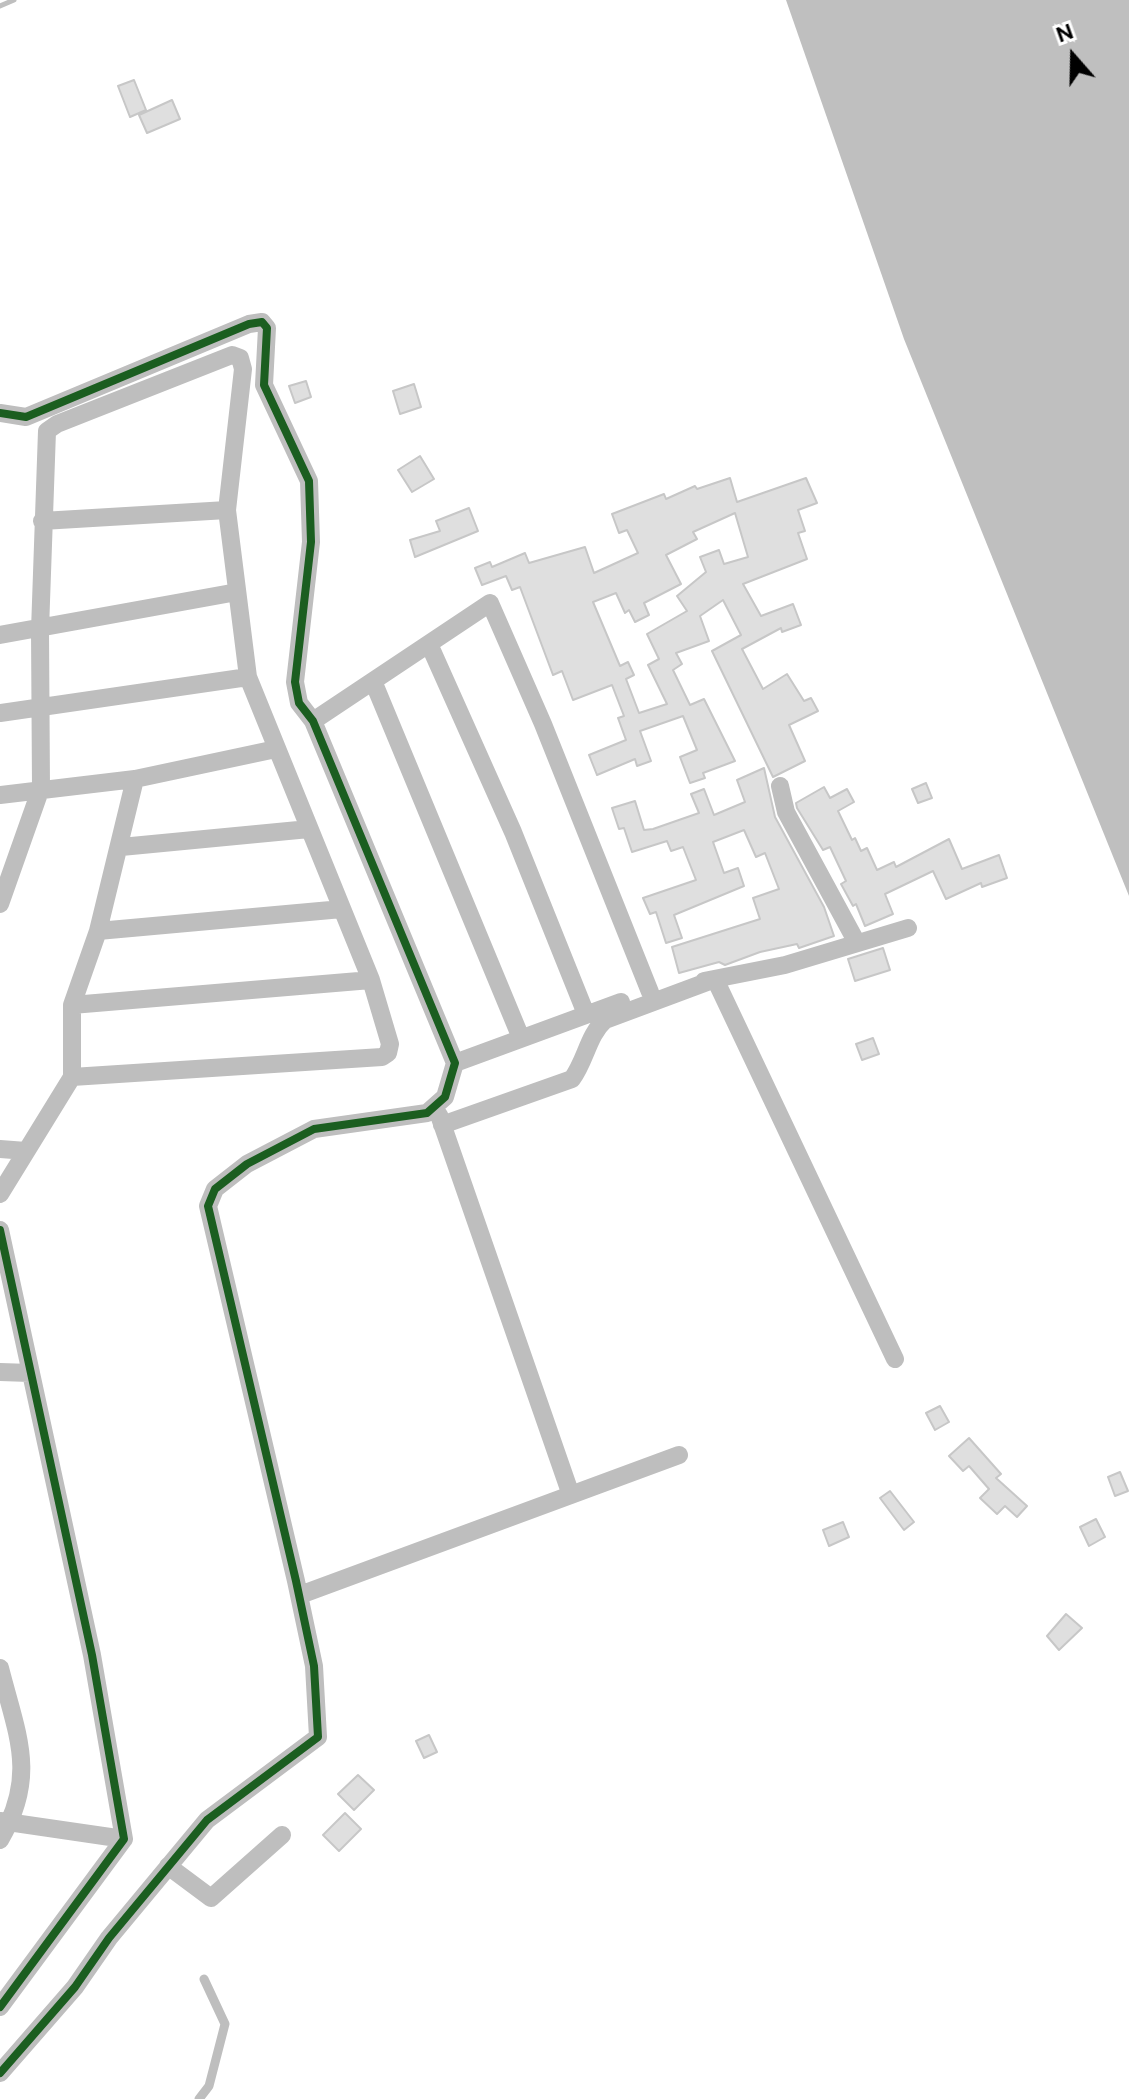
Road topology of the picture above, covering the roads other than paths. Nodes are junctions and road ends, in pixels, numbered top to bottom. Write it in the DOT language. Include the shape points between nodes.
graph roads {
  1 [pos="0,413"];
  2 [pos="227,510"];
  3 [pos="42,521"];
  4 [pos="237,592"];
  5 [pos="40,630"];
  6 [pos="0,635"];
  7 [pos="429,644"];
  8 [pos="248,677"];
  9 [pos="373,681"];
  10 [pos="41,706"];
  11 [pos="0,713"];
  12 [pos="313,721"];
  13 [pos="276,749"];
  14 [pos="135,779"];
  15 [pos="780,786"];
  16 [pos="41,788"];
  17 [pos="0,795"];
  18 [pos="309,829"];
  19 [pos="121,847"];
  20 [pos="0,904"];
  21 [pos="342,909"];
  22 [pos="908,928"];
  23 [pos="98,931"];
  24 [pos="857,943"];
  25 [pos="715,979"];
  26 [pos="371,980"];
  27 [pos="650,992"];
  28 [pos="72,1005"];
  29 [pos="586,1014"];
  30 [pos="521,1038"];
  31 [pos="455,1063"];
  32 [pos="72,1077"];
  33 [pos="435,1105"];
  34 [pos="442,1125"];
  35 [pos="0,1149"];
  36 [pos="26,1151"];
  37 [pos="0,1194"];
  38 [pos="0,1230"];
  39 [pos="895,1359"];
  40 [pos="0,1372"];
  41 [pos="30,1373"];
  42 [pos="679,1455"];
  43 [pos="571,1495"];
  44 [pos="300,1595"];
  45 [pos="0,1668"];
  46 [pos="5,1822"];
  47 [pos="282,1835"];
  48 [pos="124,1839"];
  49 [pos="0,1840"];
  50 [pos="168,1866"];
  51 [pos="204,1979"];
  52 [pos="0,2007"];
  53 [pos="0,2073"];
  54 [pos="199,2099"];
  1 -- 12 [label="street" via="26,417 262,322 267,328 264,385 309,481 311,542 295,682 299,703"];
  2 -- 3 [label="street"];
  2 -- 3 [label="street" via="243,369 240,358 232,355 47,431"];
  2 -- 4 [label="street"];
  3 -- 5 [label="street"];
  4 -- 5 [label="street"];
  4 -- 8 [label="street"];
  5 -- 6 [label="street"];
  5 -- 10 [label="street"];
  7 -- 9 [label="street"];
  7 -- 27 [label="street" via="490,603"];
  7 -- 29 [label="street"];
  8 -- 10 [label="street"];
  8 -- 13 [label="street"];
  9 -- 12 [label="street"];
  9 -- 30 [label="street"];
  10 -- 11 [label="street"];
  10 -- 16 [label="street"];
  12 -- 31 [label="street"];
  13 -- 14 [label="street"];
  13 -- 18 [label="street"];
  14 -- 16 [label="street"];
  14 -- 19 [label="street"];
  15 -- 24 [label="street" via="786,812"];
  16 -- 17 [label="street"];
  16 -- 20 [label="street"];
  18 -- 19 [label="street"];
  18 -- 21 [label="street"];
  19 -- 23 [label="street"];
  21 -- 23 [label="street"];
  21 -- 26 [label="street"];
  22 -- 24 [label="street"];
  23 -- 28 [label="street"];
  24 -- 25 [label="street"];
  25 -- 27 [label="street"];
  25 -- 34 [label="street" via="605,1020 572,1079"];
  25 -- 39 [label="street"];
  26 -- 28 [label="street"];
  26 -- 32 [label="street" via="390,1044 382,1057"];
  27 -- 29 [label="street"];
  28 -- 32 [label="street"];
  29 -- 30 [label="street"];
  30 -- 31 [label="street"];
  31 -- 33 [label="street" via="445,1097"];
  32 -- 36 [label="street"];
  33 -- 34 [label="street"];
  33 -- 44 [label="street" via="427,1113 314,1129 247,1164 215,1189 208,1206"];
  34 -- 43 [label="street"];
  35 -- 36 [label="street"];
  36 -- 37 [label="street"];
  38 -- 41 [label="street"];
  40 -- 41 [label="street"];
  41 -- 48 [label="street" via="92,1655"];
  42 -- 43 [label="street"];
  43 -- 44 [label="street"];
  44 -- 50 [label="street" via="314,1666 318,1737 207,1820"];
  45 -- 46 [label="street" via="19,1742 23,1785"];
  46 -- 48 [label="street"];
  46 -- 49 [label="street"];
  47 -- 50 [label="street" via="211,1898"];
  48 -- 52 [label="street"];
  50 -- 53 [label="street" via="75,1987"];
  51 -- 54 [label="lane" via="225,2024 209,2086"];
}
